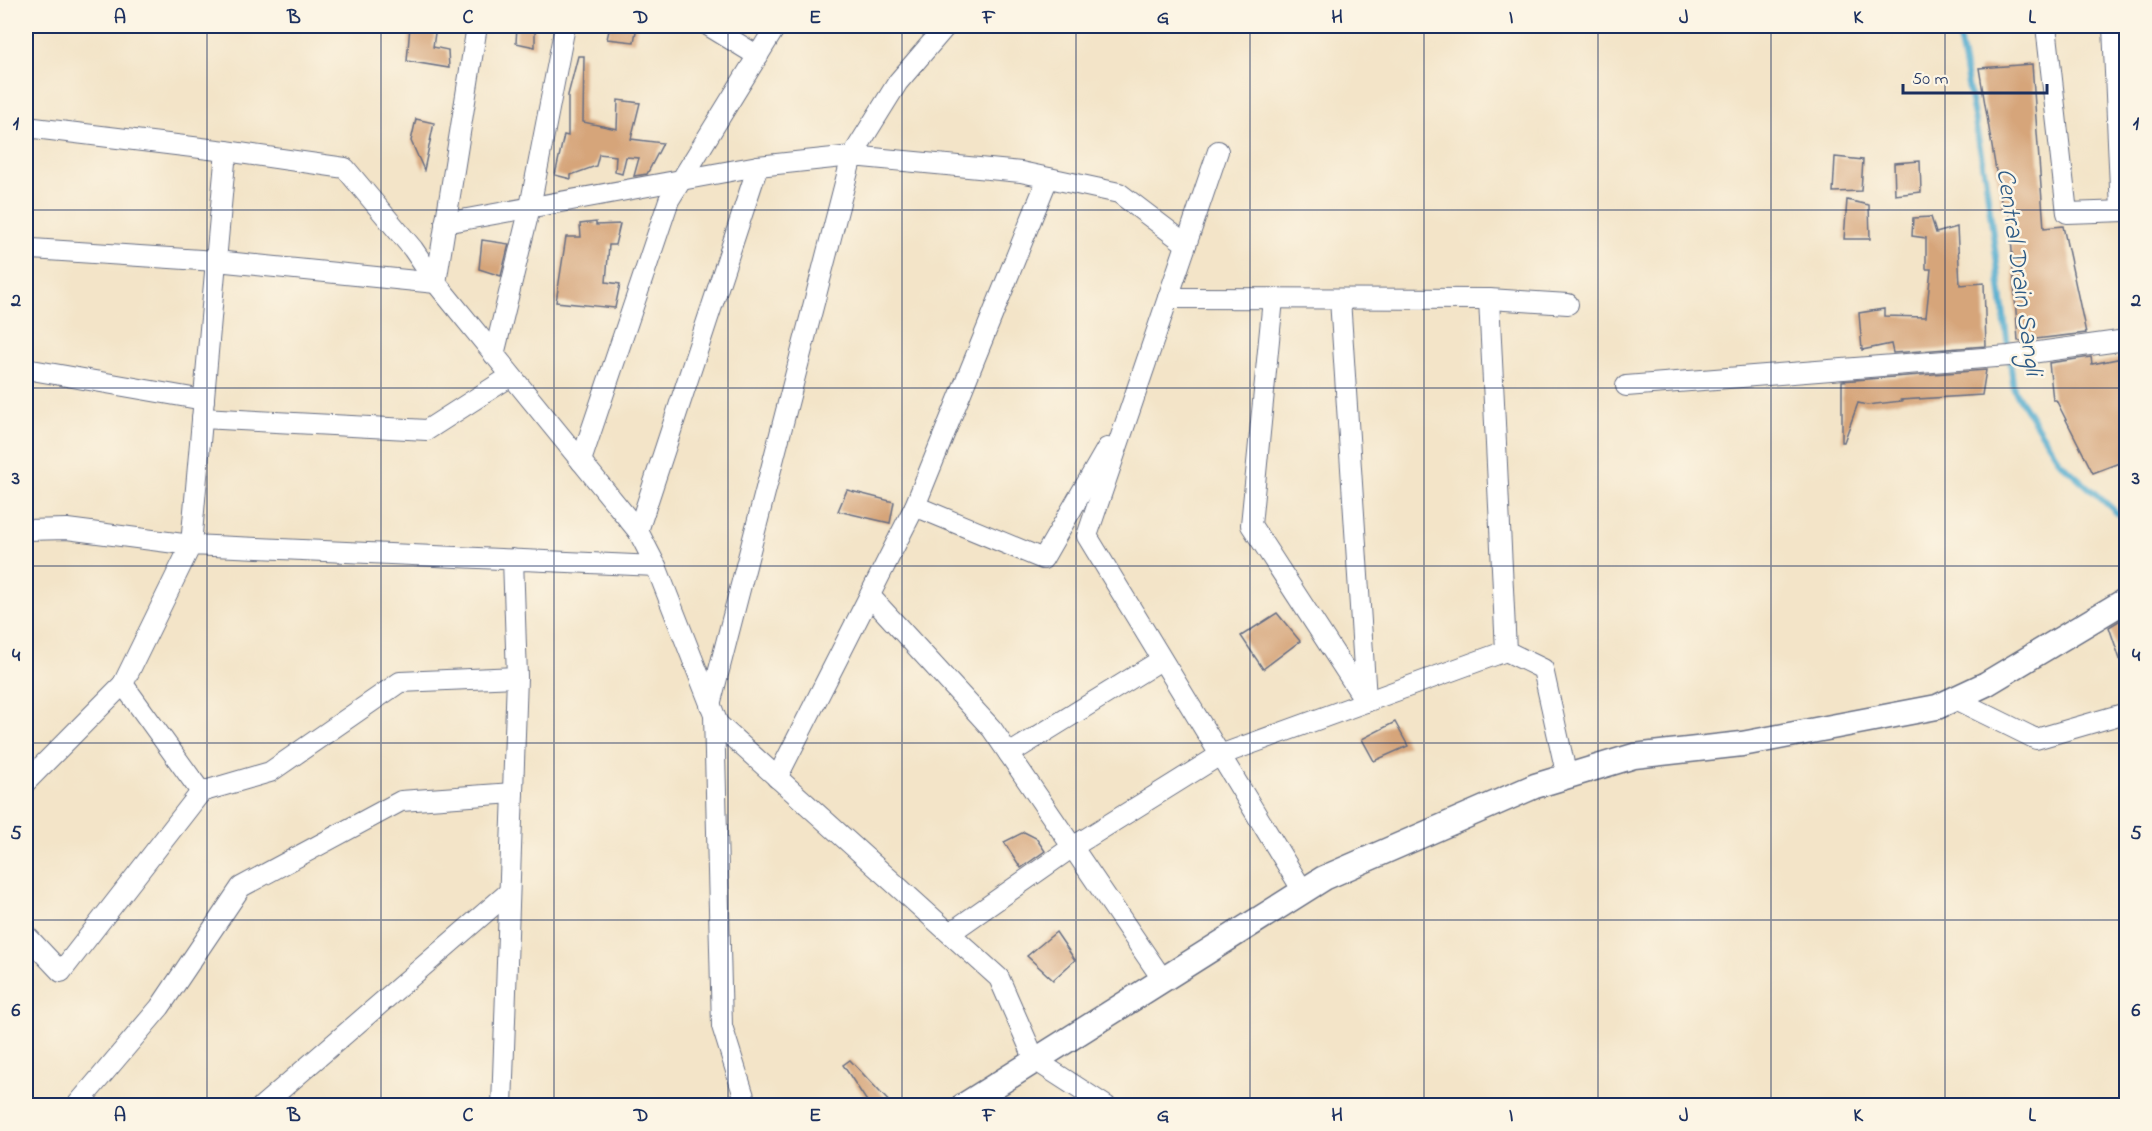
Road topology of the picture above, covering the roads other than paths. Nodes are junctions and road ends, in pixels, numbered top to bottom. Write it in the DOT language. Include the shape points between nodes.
graph roads {
  1 [pos="477,26"];
  2 [pos="565,26"];
  3 [pos="709,26"];
  4 [pos="776,26"];
  5 [pos="946,26"];
  6 [pos="2046,26"];
  7 [pos="2113,26"];
  8 [pos="758,56"];
  9 [pos="26,127"];
  10 [pos="225,151"];
  11 [pos="1218,151"];
  12 [pos="852,156"];
  13 [pos="758,166"];
  14 [pos="1048,178"];
  15 [pos="681,180"];
  16 [pos="530,207"];
  17 [pos="2124,211"];
  18 [pos="446,223"];
  19 [pos="1186,244"];
  20 [pos="32,249"];
  21 [pos="216,261"];
  22 [pos="436,283"];
  23 [pos="1168,298"];
  24 [pos="1340,298"];
  25 [pos="1273,299"];
  26 [pos="1489,299"];
  27 [pos="1568,304"];
  28 [pos="2127,340"];
  29 [pos="494,355"];
  30 [pos="26,369"];
  31 [pos="511,376"];
  32 [pos="1626,386"];
  33 [pos="1130,408"];
  34 [pos="203,409"];
  35 [pos="581,461"];
  36 [pos="915,506"];
  37 [pos="26,530"];
  38 [pos="638,531"];
  39 [pos="191,545"];
  40 [pos="513,559"];
  41 [pos="656,566"];
  42 [pos="870,596"];
  43 [pos="2127,600"];
  44 [pos="1506,651"];
  45 [pos="1161,660"];
  46 [pos="516,677"];
  47 [pos="123,684"];
  48 [pos="1954,699"];
  49 [pos="1366,702"];
  50 [pos="712,710"];
  51 [pos="2127,713"];
  52 [pos="1009,754"];
  53 [pos="1220,755"];
  54 [pos="1567,777"];
  55 [pos="777,778"];
  56 [pos="26,782"];
  57 [pos="201,792"];
  58 [pos="513,793"];
  59 [pos="1072,847"];
  60 [pos="1303,891"];
  61 [pos="509,892"];
  62 [pos="950,933"];
  63 [pos="26,935"];
  64 [pos="1163,980"];
  65 [pos="1035,1060"];
  66 [pos="76,1106"];
  67 [pos="262,1106"];
  68 [pos="502,1106"];
  69 [pos="747,1106"];
  70 [pos="963,1106"];
  71 [pos="1106,1106"];
  1 -- 18 [label="street"];
  2 -- 16 [label="street"];
  3 -- 8 [label="street"];
  4 -- 8 [label="street"];
  5 -- 12 [label="street" via="898,82"];
  6 -- 17 [label="street" via="2067,213"];
  7 -- 17 [label="street"];
  8 -- 15 [label="street"];
  9 -- 10 [label="street"];
  10 -- 21 [label="street"];
  10 -- 22 [label="street" via="345,168 413,249"];
  11 -- 19 [label="street"];
  12 -- 13 [label="street"];
  12 -- 14 [label="street"];
  12 -- 50 [label="street"];
  13 -- 15 [label="street"];
  13 -- 38 [label="street"];
  14 -- 19 [label="street" via="1119,193"];
  14 -- 36 [label="street"];
  15 -- 16 [label="street"];
  15 -- 35 [label="street" via="669,200"];
  16 -- 18 [label="street"];
  16 -- 29 [label="street"];
  18 -- 22 [label="street"];
  19 -- 23 [label="street"];
  20 -- 21 [label="street"];
  21 -- 22 [label="street"];
  21 -- 34 [label="street"];
  22 -- 29 [label="street"];
  23 -- 25 [label="street"];
  23 -- 33 [label="street"];
  24 -- 25 [label="street"];
  24 -- 26 [label="street"];
  24 -- 49 [label="street"];
  25 -- 49 [label="street" via="1251,525"];
  26 -- 27 [label="street"];
  26 -- 44 [label="street"];
  28 -- 32 [label="street" via="2009,356"];
  29 -- 31 [label="street"];
  30 -- 34 [label="street"];
  31 -- 34 [label="street" via="427,430"];
  31 -- 35 [label="street"];
  33 -- 36 [label="street" via="1043,559"];
  33 -- 45 [label="street" via="1087,536"];
  34 -- 39 [label="street"];
  35 -- 38 [label="street"];
  36 -- 42 [label="street"];
  37 -- 39 [label="street" via="67,529"];
  38 -- 41 [label="street"];
  39 -- 40 [label="street"];
  39 -- 47 [label="street"];
  40 -- 41 [label="street"];
  40 -- 46 [label="street"];
  41 -- 50 [label="street"];
  42 -- 52 [label="street" via="992,729"];
  42 -- 55 [label="street"];
  43 -- 48 [label="main road"];
  44 -- 49 [label="street"];
  44 -- 54 [label="street" via="1543,669"];
  45 -- 52 [label="street"];
  45 -- 53 [label="street"];
  46 -- 57 [label="street" via="400,682 270,772"];
  46 -- 58 [label="street"];
  47 -- 56 [label="street"];
  47 -- 57 [label="street"];
  48 -- 51 [label="street" via="2036,739"];
  48 -- 54 [label="main road" via="1937,707 1742,744 1634,756"];
  49 -- 53 [label="street"];
  50 -- 55 [label="street" via="718,724"];
  50 -- 69 [label="street" via="722,1026"];
  52 -- 59 [label="street"];
  53 -- 59 [label="street"];
  53 -- 60 [label="street"];
  54 -- 60 [label="main road" via="1514,795 1324,878"];
  55 -- 62 [label="street"];
  57 -- 63 [label="street" via="61,972"];
  58 -- 61 [label="street"];
  58 -- 66 [label="street" via="401,801 241,887 160,1006"];
  59 -- 62 [label="street"];
  59 -- 64 [label="street"];
  60 -- 64 [label="main road"];
  61 -- 67 [label="street"];
  61 -- 68 [label="street"];
  62 -- 65 [label="street" via="999,978"];
  64 -- 65 [label="main road"];
  65 -- 70 [label="main road"];
  65 -- 71 [label="street"];
}
